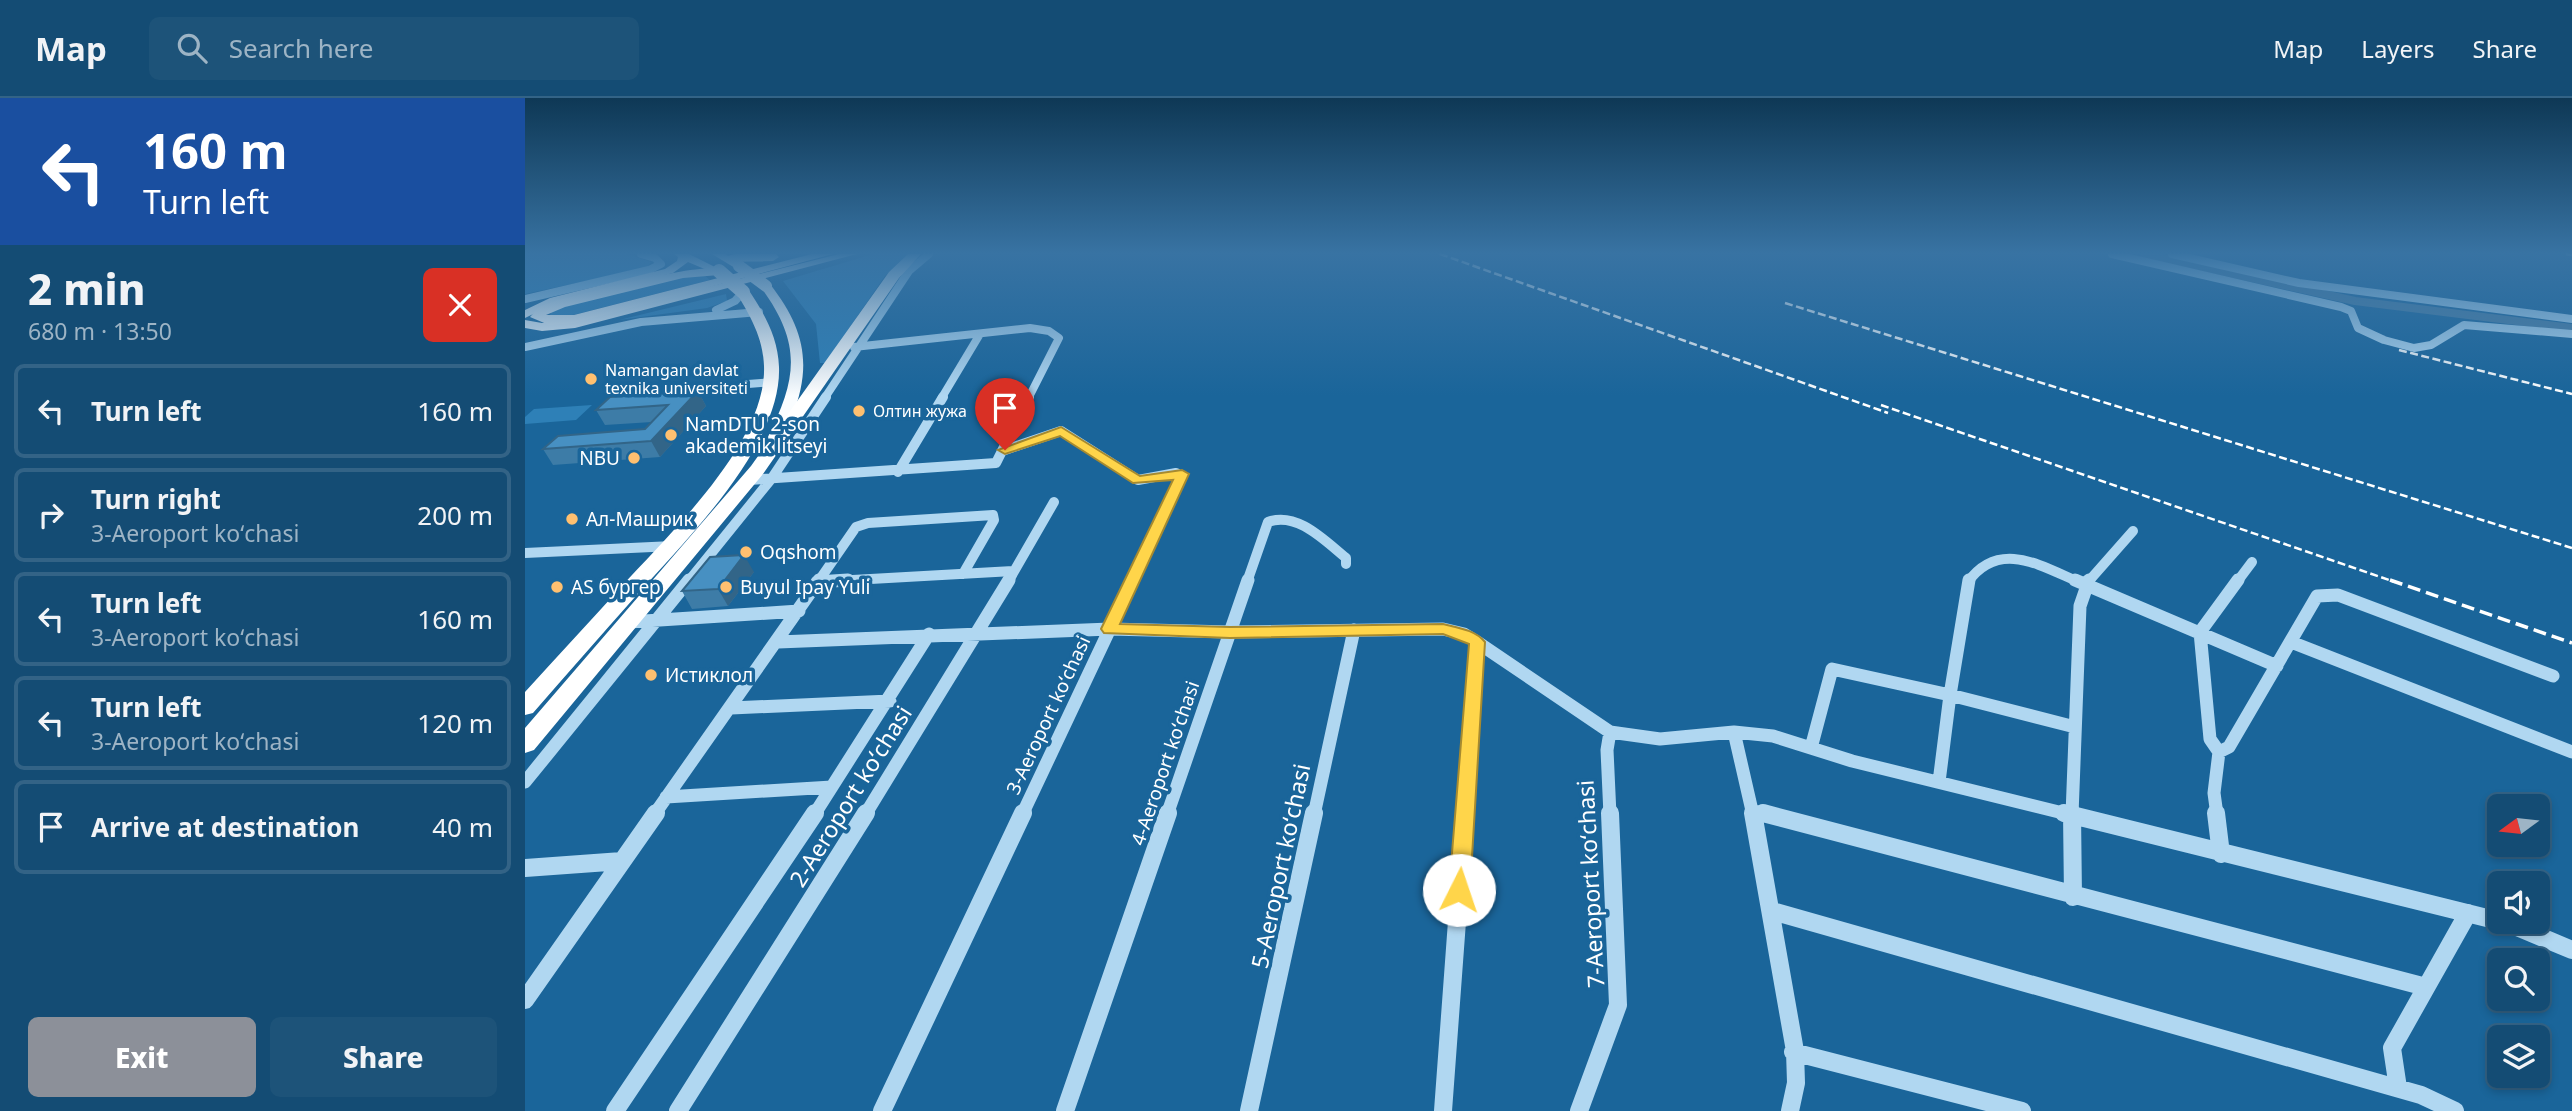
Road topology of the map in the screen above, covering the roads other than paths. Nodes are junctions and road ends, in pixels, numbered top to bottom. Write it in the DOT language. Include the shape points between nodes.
graph roads {
  1 [pos="554,301"];
  2 [pos="567,301"];
  3 [pos="642,301"];
  4 [pos="665,301"];
  5 [pos="736,301"];
  6 [pos="750,301"];
  7 [pos="777,301"];
  8 [pos="878,301"];
  9 [pos="886,301"];
  10 [pos="2316,301"];
  11 [pos="2438,301"];
  12 [pos="759,312"];
  13 [pos="525,314"];
  14 [pos="705,314"];
  15 [pos="2572,319"];
  16 [pos="525,324"];
  17 [pos="980,334"];
  18 [pos="2572,334"];
  19 [pos="569,335"];
  20 [pos="525,340"];
  21 [pos="525,347"];
  22 [pos="851,347"];
  23 [pos="772,382"];
  24 [pos="748,384"];
  25 [pos="1005,450"];
  26 [pos="898,472"];
  27 [pos="759,476"];
  28 [pos="1054,502"];
  29 [pos="2133,531"];
  30 [pos="694,545"];
  31 [pos="669,546"];
  32 [pos="525,553"];
  33 [pos="2252,562"];
  34 [pos="1346,564"];
  35 [pos="1013,571"];
  36 [pos="963,574"];
  37 [pos="817,582"];
  38 [pos="2086,584"];
  39 [pos="799,611"];
  40 [pos="656,621"];
  41 [pos="629,622"];
  42 [pos="1110,629"];
  43 [pos="1354,630"];
  44 [pos="980,632"];
  45 [pos="1230,632"];
  46 [pos="2200,632"];
  47 [pos="929,634"];
  48 [pos="778,642"];
  49 [pos="1477,642"];
  50 [pos="2291,642"];
  51 [pos="2277,666"];
  52 [pos="2553,676"];
  53 [pos="1950,695"];
  54 [pos="890,701"];
  55 [pos="527,702"];
  56 [pos="731,708"];
  57 [pos="2075,727"];
  58 [pos="1610,732"];
  59 [pos="1734,732"];
  60 [pos="525,744"];
  61 [pos="1811,748"];
  62 [pos="2219,752"];
  63 [pos="2572,752"];
  64 [pos="525,782"];
  65 [pos="1939,782"];
  66 [pos="832,787"];
  67 [pos="666,797"];
  68 [pos="1754,811"];
  69 [pos="2072,816"];
  70 [pos="2221,854"];
  71 [pos="622,861"];
  72 [pos="525,868"];
  73 [pos="2073,897"];
  74 [pos="1772,911"];
  75 [pos="2467,913"];
  76 [pos="2487,918"];
  77 [pos="2534,934"];
  78 [pos="2572,950"];
  79 [pos="2426,987"];
  80 [pos="525,1000"];
  81 [pos="1793,1052"];
  82 [pos="2398,1088"];
  83 [pos="615,1111"];
  84 [pos="678,1111"];
  85 [pos="882,1111"];
  86 [pos="1065,1111"];
  87 [pos="1249,1111"];
  88 [pos="1443,1111"];
  89 [pos="1579,1111"];
  90 [pos="1790,1111"];
  91 [pos="2022,1111"];
  92 [pos="2455,1111"];
  1 -- 13 [label="main road"];
  2 -- 3 [label="highway" via="537,317 573,319"];
  4 -- 16 [label="main road" via="575,324"];
  5 -- 14 [label="street"];
  6 -- 12 [label="highway"];
  7 -- 27 [label="main road, bridge" via="791,322 798,358 791,402"];
  8 -- 22 [label="highway"];
  9 -- 22 [label="street"];
  10 -- 18 [label="street" via="2351,311 2358,328 2408,347 2434,344 2451,329 2464,325"];
  11 -- 15 [label="street"];
  12 -- 14 [label="street"];
  12 -- 23 [label="highway" via="771,342"];
  14 -- 19 [label="street"];
  17 -- 22 [label="street"];
  17 -- 25 [label="street" via="1040,329 1059,338"];
  17 -- 26 [label="street"];
  19 -- 20 [label="street"];
  19 -- 21 [label="street"];
  22 -- 27 [label="highway"];
  23 -- 24 [label="street"];
  23 -- 31 [label="highway" via="759,426 745,450"];
  25 -- 26 [label="street" via="1000,461 991,465"];
  25 -- 42 [label="street, 3-Aeroport koʻchasi" via="1061,431 1138,480 1182,474"];
  26 -- 27 [label="street"];
  27 -- 30 [label="highway"];
  27 -- 40 [label="street"];
  28 -- 35 [label="street, 2-Aeroport koʻchasi"];
  29 -- 38 [label="street"];
  30 -- 31 [label="street"];
  30 -- 41 [label="highway"];
  31 -- 32 [label="street"];
  31 -- 55 [label="highway"];
  33 -- 46 [label="street"];
  34 -- 45 [label="street, 4-Aeroport koʻchasi" via="1346,558 1289,518 1272,519"];
  35 -- 36 [label="street"];
  35 -- 44 [label="street, 2-Aeroport koʻchasi"];
  36 -- 37 [label="street"];
  36 -- 37 [label="street" via="993,515 860,525"];
  37 -- 39 [label="street"];
  38 -- 46 [label="street"];
  38 -- 53 [label="street" via="2016,555 1974,572 1968,582"];
  38 -- 57 [label="street" via="2080,606"];
  39 -- 40 [label="street"];
  39 -- 48 [label="street"];
  40 -- 41 [label="street"];
  40 -- 64 [label="street"];
  41 -- 60 [label="highway"];
  42 -- 44 [label="street"];
  42 -- 45 [label="street"];
  42 -- 85 [label="street, 3-Aeroport koʻchasi"];
  43 -- 45 [label="street"];
  43 -- 49 [label="street" via="1443,629"];
  43 -- 87 [label="street, 5-Aeroport koʻchasi"];
  44 -- 47 [label="street"];
  44 -- 84 [label="street, 2-Aeroport koʻchasi"];
  45 -- 86 [label="street, 4-Aeroport koʻchasi"];
  46 -- 51 [label="street"];
  46 -- 62 [label="street" via="2210,739"];
  47 -- 48 [label="street"];
  47 -- 54 [label="street"];
  48 -- 56 [label="street"];
  49 -- 58 [label="street"];
  49 -- 88 [label="street"];
  50 -- 51 [label="street"];
  50 -- 52 [label="street" via="2314,598 2330,593"];
  50 -- 63 [label="street"];
  51 -- 62 [label="street" via="2229,747"];
  53 -- 57 [label="street"];
  53 -- 61 [label="street" via="1832,669"];
  53 -- 65 [label="street"];
  54 -- 56 [label="street"];
  54 -- 66 [label="street"];
  56 -- 67 [label="street"];
  57 -- 69 [label="street"];
  58 -- 59 [label="street" via="1661,739"];
  58 -- 89 [label="street, 7-Aeroport koʻchasi" via="1607,750 1618,1005"];
  59 -- 61 [label="street" via="1773,736"];
  59 -- 68 [label="street"];
  61 -- 65 [label="street"];
  62 -- 70 [label="street" via="2214,793"];
  65 -- 69 [label="street"];
  66 -- 67 [label="street"];
  66 -- 83 [label="street" via="662,1034"];
  67 -- 71 [label="street"];
  68 -- 73 [label="street"];
  68 -- 74 [label="street"];
  69 -- 70 [label="street"];
  69 -- 73 [label="street"];
  70 -- 75 [label="street"];
  71 -- 72 [label="street"];
  71 -- 80 [label="street"];
  73 -- 79 [label="street"];
  74 -- 81 [label="street"];
  74 -- 82 [label="street"];
  75 -- 76 [label="street"];
  75 -- 79 [label="street"];
  77 -- 78 [label="street"];
  79 -- 82 [label="street" via="2392,1048"];
  81 -- 90 [label="street" via="1796,1097"];
  81 -- 91 [label="street"];
  82 -- 92 [label="street"];
}
